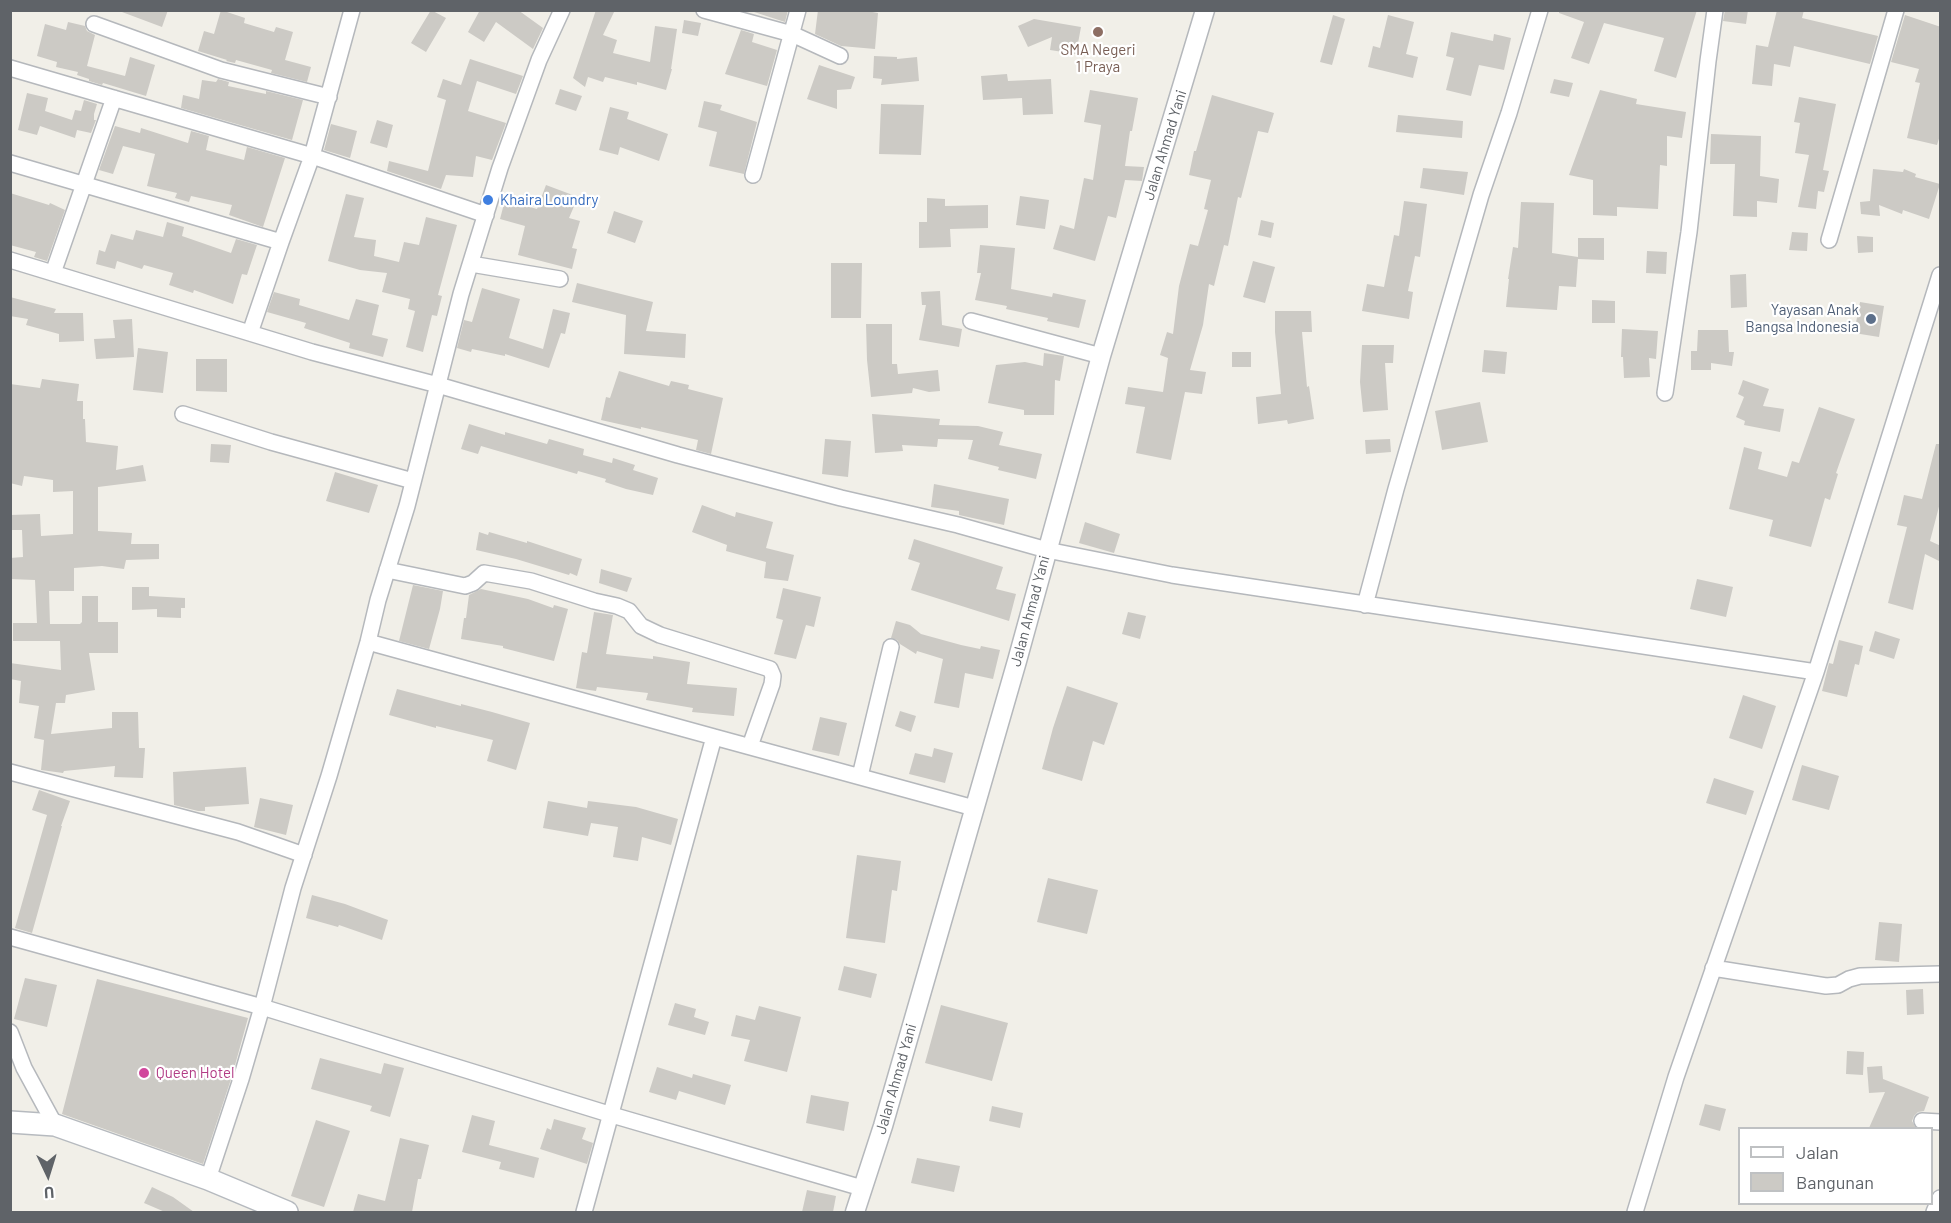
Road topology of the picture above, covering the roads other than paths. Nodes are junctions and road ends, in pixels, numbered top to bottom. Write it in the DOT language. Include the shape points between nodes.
graph roads {
  1 [pos="352,10"];
  2 [pos="562,10"];
  3 [pos="704,10"];
  4 [pos="798,10"];
  5 [pos="1206,10"];
  6 [pos="1540,10"];
  7 [pos="1715,10"];
  8 [pos="1896,10"];
  9 [pos="94,24"];
  10 [pos="792,34"];
  11 [pos="840,56"];
  12 [pos="10,68"];
  13 [pos="329,97"];
  14 [pos="114,98"];
  15 [pos="312,156"];
  16 [pos="10,163"];
  17 [pos="753,175"];
  18 [pos="84,184"];
  19 [pos="486,215"];
  20 [pos="1830,240"];
  21 [pos="281,242"];
  22 [pos="10,260"];
  23 [pos="471,264"];
  24 [pos="53,273"];
  25 [pos="1941,275"];
  26 [pos="560,279"];
  27 [pos="971,321"];
  28 [pos="250,333"];
  29 [pos="1101,356"];
  30 [pos="438,385"];
  31 [pos="1665,393"];
  32 [pos="183,414"];
  33 [pos="413,481"];
  34 [pos="1047,550"];
  35 [pos="387,570"];
  36 [pos="1365,605"];
  37 [pos="368,642"];
  38 [pos="891,647"];
  39 [pos="1816,672"];
  40 [pos="714,736"];
  41 [pos="750,746"];
  42 [pos="10,772"];
  43 [pos="860,776"];
  44 [pos="974,808"];
  45 [pos="304,855"];
  46 [pos="10,937"];
  47 [pos="1713,968"];
  48 [pos="1941,974"];
  49 [pos="262,1007"];
  50 [pos="10,1032"];
  51 [pos="612,1115"];
  52 [pos="1922,1121"];
  53 [pos="10,1122"];
  54 [pos="1941,1122"];
  55 [pos="55,1125"];
  56 [pos="208,1179"];
  57 [pos="862,1188"];
  58 [pos="1941,1198"];
  59 [pos="287,1212"];
  60 [pos="584,1212"];
  61 [pos="855,1212"];
  62 [pos="1635,1212"];
  63 [pos="1934,1212"];
  1 -- 13 [label="street"];
  2 -- 19 [label="street" via="539,60"];
  3 -- 10 [label="street"];
  4 -- 10 [label="street"];
  5 -- 29 [label="street, Jalan Ahmad Yani"];
  6 -- 36 [label="street" via="1481,195"];
  7 -- 31 [label="street"];
  8 -- 20 [label="street"];
  9 -- 13 [label="street" via="220,70"];
  10 -- 11 [label="street"];
  10 -- 17 [label="street"];
  12 -- 14 [label="street"];
  13 -- 15 [label="street"];
  14 -- 15 [label="street"];
  14 -- 18 [label="street"];
  15 -- 19 [label="street"];
  15 -- 21 [label="street"];
  16 -- 18 [label="street"];
  18 -- 21 [label="street"];
  18 -- 24 [label="street"];
  19 -- 23 [label="street"];
  21 -- 28 [label="street"];
  22 -- 24 [label="street"];
  23 -- 26 [label="street"];
  23 -- 30 [label="street"];
  24 -- 28 [label="street"];
  25 -- 39 [label="street"];
  27 -- 29 [label="street"];
  28 -- 30 [label="street"];
  29 -- 34 [label="street, Jalan Ahmad Yani"];
  30 -- 33 [label="street"];
  30 -- 34 [label="street" via="689,458"];
  32 -- 33 [label="street"];
  33 -- 35 [label="street"];
  34 -- 36 [label="street" via="1172,575"];
  34 -- 44 [label="street, Jalan Ahmad Yani"];
  35 -- 37 [label="street"];
  35 -- 41 [label="street" via="465,586 486,573 531,581 617,606 629,611 641,626 660,635 770,669 772,684"];
  36 -- 39 [label="street"];
  37 -- 40 [label="street"];
  37 -- 45 [label="street"];
  38 -- 43 [label="street"];
  39 -- 47 [label="street"];
  40 -- 41 [label="street"];
  40 -- 51 [label="street"];
  41 -- 43 [label="street"];
  42 -- 45 [label="street" via="238,832"];
  43 -- 44 [label="street"];
  44 -- 57 [label="street, Jalan Ahmad Yani"];
  45 -- 49 [label="street"];
  46 -- 49 [label="street"];
  47 -- 48 [label="street" via="1826,986 1860,976"];
  47 -- 62 [label="street"];
  49 -- 51 [label="street"];
  49 -- 56 [label="street"];
  50 -- 55 [label="street" via="24,1068"];
  51 -- 57 [label="street"];
  51 -- 60 [label="street"];
  52 -- 54 [label="street"];
  53 -- 55 [label="main road"];
  55 -- 56 [label="main road"];
  56 -- 59 [label="main road"];
  57 -- 61 [label="street, Jalan Ahmad Yani"];
  58 -- 63 [label="street"];
}
